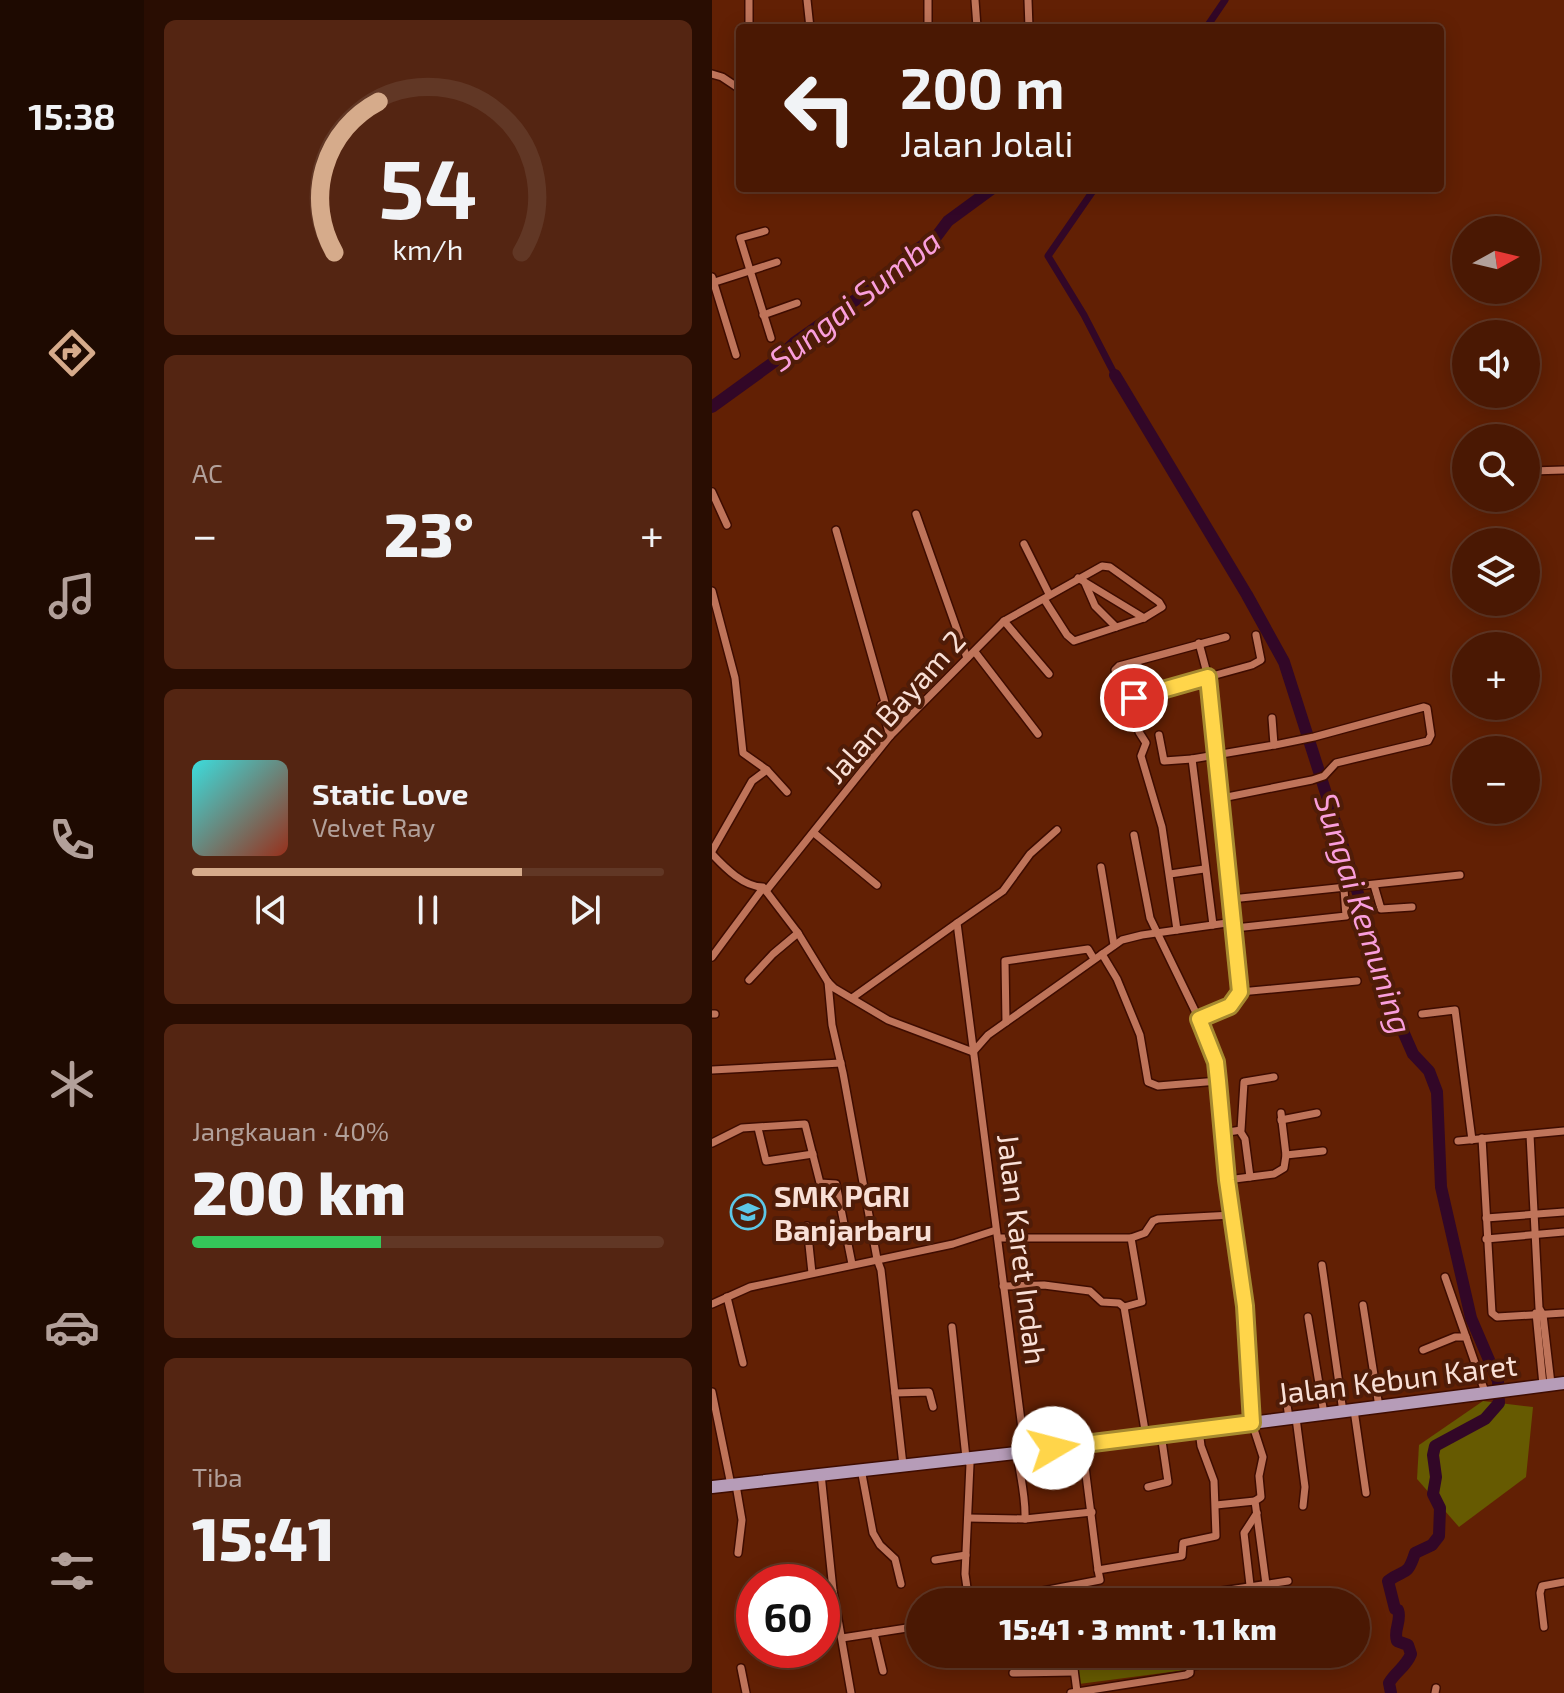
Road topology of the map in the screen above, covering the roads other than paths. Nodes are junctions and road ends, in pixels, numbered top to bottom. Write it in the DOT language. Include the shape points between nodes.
graph roads {
  1 [pos="749,0"];
  2 [pos="807,0"];
  3 [pos="928,0"];
  4 [pos="975,0"];
  5 [pos="1028,0"];
  6 [pos="749,24"];
  7 [pos="810,24"];
  8 [pos="928,24"];
  9 [pos="977,24"];
  10 [pos="1029,24"];
  11 [pos="712,74"];
  12 [pos="736,86"];
  13 [pos="737,227"];
  14 [pos="765,231"];
  15 [pos="740,238"];
  16 [pos="777,262"];
  17 [pos="752,272"];
  18 [pos="713,281"];
  19 [pos="797,303"];
  20 [pos="763,315"];
  21 [pos="771,338"];
  22 [pos="736,355"];
  23 [pos="1564,470"];
  24 [pos="1540,471"];
  25 [pos="712,492"];
  26 [pos="916,514"];
  27 [pos="727,525"];
  28 [pos="836,530"];
  29 [pos="1024,544"];
  30 [pos="1082,580"];
  31 [pos="712,591"];
  32 [pos="1047,596"];
  33 [pos="1144,618"];
  34 [pos="1004,621"];
  35 [pos="1116,627"];
  36 [pos="1256,635"];
  37 [pos="1226,637"];
  38 [pos="1199,643"];
  39 [pos="971,655"];
  40 [pos="1049,674"];
  41 [pos="1208,677"];
  42 [pos="1272,718"];
  43 [pos="1139,732"];
  44 [pos="1038,734"];
  45 [pos="1159,735"];
  46 [pos="890,736"];
  47 [pos="1275,745"];
  48 [pos="1216,754"];
  49 [pos="1192,759"];
  50 [pos="767,770"];
  51 [pos="787,792"];
  52 [pos="1222,798"];
  53 [pos="1057,830"];
  54 [pos="814,833"];
  55 [pos="1134,835"];
  56 [pos="712,852"];
  57 [pos="1101,867"];
  58 [pos="1204,869"];
  59 [pos="1170,874"];
  60 [pos="1460,875"];
  61 [pos="877,885"];
  62 [pos="1374,885"];
  63 [pos="1347,888"];
  64 [pos="765,889"];
  65 [pos="1231,899"];
  66 [pos="1412,907"];
  67 [pos="957,923"];
  68 [pos="1213,925"];
  69 [pos="1235,925"];
  70 [pos="1177,930"];
  71 [pos="798,933"];
  72 [pos="1156,934"];
  73 [pos="1114,945"];
  74 [pos="1098,956"];
  75 [pos="712,957"];
  76 [pos="749,980"];
  77 [pos="1357,981"];
  78 [pos="828,982"];
  79 [pos="1240,992"];
  80 [pos="852,998"];
  81 [pos="1422,1014"];
  82 [pos="1199,1019"];
  83 [pos="1006,1022"];
  84 [pos="973,1052"];
  85 [pos="841,1063"];
  86 [pos="712,1070"];
  87 [pos="1274,1077"];
  88 [pos="1218,1081"];
  89 [pos="1317,1113"];
  90 [pos="758,1128"];
  91 [pos="1240,1131"];
  92 [pos="1564,1131"];
  93 [pos="1222,1133"];
  94 [pos="1530,1135"];
  95 [pos="1482,1138"];
  96 [pos="1472,1140"];
  97 [pos="1458,1141"];
  98 [pos="712,1143"];
  99 [pos="1323,1151"];
  100 [pos="813,1154"];
  101 [pos="1286,1155"];
  102 [pos="1250,1177"];
  103 [pos="1227,1180"];
  104 [pos="1564,1212"];
  105 [pos="1232,1215"];
  106 [pos="1533,1215"];
  107 [pos="1486,1218"];
  108 [pos="807,1226"];
  109 [pos="1564,1232"];
  110 [pos="997,1234"];
  111 [pos="1534,1235"];
  112 [pos="1131,1238"];
  113 [pos="1486,1239"];
  114 [pos="877,1259"];
  115 [pos="852,1264"];
  116 [pos="1322,1265"];
  117 [pos="812,1273"];
  118 [pos="1445,1277"];
  119 [pos="1003,1286"];
  120 [pos="712,1290"];
  121 [pos="727,1297"];
  122 [pos="714,1303"];
  123 [pos="1363,1305"];
  124 [pos="1124,1307"];
  125 [pos="1539,1313"];
  126 [pos="1564,1313"];
  127 [pos="1308,1317"];
  128 [pos="952,1327"];
  129 [pos="1466,1337"];
  130 [pos="1423,1350"];
  131 [pos="743,1363"];
  132 [pos="1553,1384"];
  133 [pos="1284,1385"];
  134 [pos="1493,1391"];
  135 [pos="712,1392"];
  136 [pos="895,1393"];
  137 [pos="933,1407"];
  138 [pos="1379,1407"];
  139 [pos="1349,1411"];
  140 [pos="1324,1414"];
  141 [pos="1292,1418"];
  142 [pos="1252,1423"];
  143 [pos="1199,1430"];
  144 [pos="1161,1434"];
  145 [pos="1146,1436"];
  146 [pos="1082,1443"];
  147 [pos="1021,1453"];
  148 [pos="966,1458"];
  149 [pos="903,1465"];
  150 [pos="861,1469"];
  151 [pos="821,1474"];
  152 [pos="734,1485"];
  153 [pos="712,1487"];
  154 [pos="1148,1487"];
  155 [pos="1366,1493"];
  156 [pos="1255,1501"];
  157 [pos="1216,1505"];
  158 [pos="1303,1506"];
  159 [pos="1092,1512"];
  160 [pos="1257,1513"];
  161 [pos="968,1518"];
  162 [pos="1025,1519"];
  163 [pos="738,1553"];
  164 [pos="966,1555"];
  165 [pos="935,1560"];
  166 [pos="1098,1570"];
  167 [pos="1288,1581"];
  168 [pos="1564,1582"];
  169 [pos="901,1584"];
  170 [pos="1266,1584"];
  171 [pos="1250,1585"];
  172 [pos="967,1588"];
  173 [pos="1063,1588"];
  174 [pos="1233,1588"];
  175 [pos="1544,1627"];
  176 [pos="906,1628"];
  177 [pos="874,1633"];
  178 [pos="842,1638"];
  179 [pos="741,1668"];
  180 [pos="1074,1668"];
  181 [pos="1190,1668"];
  182 [pos="883,1671"];
  183 [pos="1074,1672"];
  184 [pos="1013,1673"];
  185 [pos="1113,1690"];
  186 [pos="1074,1692"];
  187 [pos="746,1693"];
  188 [pos="851,1693"];
  1 -- 6 [label="street"];
  2 -- 7 [label="street"];
  3 -- 8 [label="street"];
  4 -- 9 [label="street"];
  5 -- 10 [label="street"];
  11 -- 12 [label="street"];
  13 -- 15 [label="street"];
  14 -- 15 [label="street"];
  15 -- 17 [label="street"];
  16 -- 17 [label="street"];
  17 -- 18 [label="street"];
  17 -- 20 [label="street"];
  18 -- 22 [label="street"];
  19 -- 20 [label="street"];
  20 -- 21 [label="street"];
  23 -- 24 [label="street"];
  25 -- 27 [label="street"];
  26 -- 39 [label="street"];
  28 -- 46 [label="street"];
  29 -- 32 [label="street"];
  30 -- 32 [label="street, Jalan Bayam 2"];
  30 -- 33 [label="street"];
  30 -- 33 [label="street, Jalan Bayam 2" via="1099,566 1110,567 1161,603"];
  30 -- 35 [label="street" via="1095,606"];
  31 -- 50 [label="street" via="735,678 743,753"];
  32 -- 34 [label="street, Jalan Bayam 2"];
  32 -- 35 [label="street" via="1072,640"];
  33 -- 35 [label="street"];
  34 -- 39 [label="street, Jalan Bayam 2"];
  34 -- 40 [label="street"];
  36 -- 41 [label="street" via="1259,663"];
  37 -- 38 [label="street"];
  38 -- 41 [label="street"];
  38 -- 41 [label="street" via="1115,670 1130,698"];
  39 -- 44 [label="street"];
  39 -- 46 [label="street, Jalan Bayam 2"];
  41 -- 48 [label="street"];
  42 -- 47 [label="street"];
  43 -- 59 [label="street" via="1146,743 1141,756"];
  45 -- 49 [label="street" via="1164,761"];
  46 -- 54 [label="street, Jalan Bayam 2"];
  47 -- 48 [label="street"];
  47 -- 52 [label="street" via="1424,707 1431,735 1428,741 1336,763 1312,780"];
  48 -- 49 [label="street"];
  48 -- 52 [label="street"];
  49 -- 58 [label="street"];
  50 -- 51 [label="street"];
  50 -- 56 [label="street" via="752,781"];
  52 -- 65 [label="street"];
  53 -- 67 [label="street" via="1030,854 1003,891"];
  54 -- 61 [label="street"];
  54 -- 64 [label="street, Jalan Bayam 2"];
  55 -- 72 [label="street"];
  56 -- 64 [label="street" via="744,882"];
  57 -- 73 [label="street"];
  58 -- 59 [label="street"];
  58 -- 68 [label="street"];
  59 -- 70 [label="street"];
  60 -- 62 [label="street"];
  62 -- 63 [label="street"];
  62 -- 66 [label="street" via="1381,909"];
  63 -- 65 [label="street"];
  63 -- 69 [label="street" via="1346,916"];
  64 -- 71 [label="street"];
  64 -- 75 [label="street, Jalan Bayam 2"];
  65 -- 69 [label="street"];
  67 -- 80 [label="street"];
  67 -- 84 [label="street, Jalan Karet Indah"];
  68 -- 69 [label="street"];
  68 -- 70 [label="street"];
  69 -- 79 [label="street"];
  70 -- 72 [label="street"];
  71 -- 76 [label="street"];
  71 -- 78 [label="street"];
  72 -- 73 [label="street"];
  72 -- 82 [label="street"];
  73 -- 74 [label="street"];
  74 -- 83 [label="street"];
  74 -- 83 [label="street" via="1088,949 1005,961"];
  74 -- 88 [label="street" via="1117,979 1140,1035 1149,1084"];
  77 -- 79 [label="street"];
  78 -- 80 [label="street"];
  78 -- 85 [label="street"];
  79 -- 82 [label="street" via="1230,1006"];
  80 -- 84 [label="street" via="888,1020"];
  81 -- 96 [label="street" via="1455,1010"];
  82 -- 88 [label="street"];
  83 -- 84 [label="street"];
  84 -- 110 [label="street, Jalan Karet Indah"];
  85 -- 86 [label="street"];
  85 -- 114 [label="street"];
  87 -- 91 [label="street" via="1244,1082"];
  88 -- 93 [label="street"];
  89 -- 101 [label="street" via="1281,1117"];
  90 -- 98 [label="street" via="731,1132"];
  90 -- 100 [label="street" via="805,1124"];
  90 -- 100 [label="street" via="766,1161"];
  91 -- 93 [label="street"];
  91 -- 102 [label="street"];
  92 -- 94 [label="street"];
  93 -- 103 [label="street"];
  94 -- 95 [label="street"];
  94 -- 106 [label="street"];
  95 -- 96 [label="street"];
  95 -- 107 [label="street"];
  96 -- 97 [label="street"];
  99 -- 101 [label="street"];
  100 -- 115 [label="street" via="820,1183 836,1184"];
  101 -- 102 [label="street" via="1284,1168"];
  102 -- 103 [label="street"];
  103 -- 105 [label="street"];
  104 -- 106 [label="street"];
  105 -- 112 [label="street" via="1160,1218"];
  105 -- 142 [label="street" via="1245,1306"];
  106 -- 107 [label="street"];
  106 -- 111 [label="street"];
  107 -- 113 [label="street"];
  108 -- 117 [label="street"];
  109 -- 111 [label="street"];
  110 -- 112 [label="street"];
  110 -- 114 [label="street"];
  110 -- 119 [label="street, Jalan Karet Indah"];
  111 -- 113 [label="street"];
  111 -- 125 [label="street"];
  112 -- 124 [label="street" via="1142,1302"];
  113 -- 125 [label="street" via="1492,1313"];
  114 -- 115 [label="street"];
  114 -- 136 [label="street"];
  115 -- 117 [label="street"];
  116 -- 139 [label="street"];
  117 -- 121 [label="street"];
  118 -- 129 [label="street"];
  119 -- 124 [label="street" via="1093,1292 1102,1302"];
  119 -- 147 [label="street, Jalan Karet Indah"];
  120 -- 122 [label="street"];
  121 -- 122 [label="street"];
  121 -- 131 [label="street"];
  123 -- 138 [label="street"];
  124 -- 145 [label="street"];
  125 -- 126 [label="street"];
  125 -- 132 [label="street"];
  127 -- 140 [label="street"];
  128 -- 148 [label="street"];
  129 -- 130 [label="street"];
  129 -- 134 [label="street"];
  132 -- 134 [label="main road, Jalan Kebun Karet"];
  133 -- 141 [label="street"];
  134 -- 138 [label="main road, Jalan Kebun Karet"];
  135 -- 152 [label="street"];
  136 -- 137 [label="street" via="929,1392"];
  136 -- 149 [label="street"];
  138 -- 139 [label="main road, Jalan Kebun Karet"];
  139 -- 140 [label="main road, Jalan Kebun Karet"];
  139 -- 155 [label="street"];
  140 -- 141 [label="main road, Jalan Kebun Karet"];
  141 -- 142 [label="main road, Jalan Kebun Karet"];
  141 -- 158 [label="street" via="1305,1487"];
  142 -- 143 [label="main road, Jalan Kebun Karet"];
  142 -- 156 [label="street" via="1263,1457 1261,1497"];
  143 -- 144 [label="main road, Jalan Kebun Karet"];
  143 -- 157 [label="street"];
  144 -- 145 [label="main road, Jalan Kebun Karet"];
  144 -- 154 [label="street" via="1168,1482"];
  145 -- 146 [label="main road, Jalan Kebun Karet"];
  146 -- 147 [label="main road, Jalan Kebun Karet"];
  146 -- 159 [label="street"];
  147 -- 148 [label="main road, Jalan Kebun Karet"];
  147 -- 162 [label="street, Jalan Karet Indah"];
  148 -- 149 [label="main road, Jalan Kebun Karet"];
  148 -- 161 [label="street"];
  149 -- 150 [label="main road, Jalan Kebun Karet"];
  150 -- 151 [label="main road, Jalan Kebun Karet"];
  150 -- 169 [label="street" via="873,1533 895,1559"];
  151 -- 152 [label="main road, Jalan Kebun Karet"];
  151 -- 178 [label="street"];
  152 -- 153 [label="main road, Jalan Kebun Karet"];
  152 -- 163 [label="street" via="742,1520"];
  156 -- 157 [label="street"];
  156 -- 160 [label="street"];
  157 -- 166 [label="street" via="1217,1535 1183,1543 1183,1556"];
  159 -- 162 [label="street"];
  159 -- 166 [label="street"];
  160 -- 170 [label="street"];
  160 -- 171 [label="street" via="1244,1533"];
  161 -- 162 [label="street"];
  161 -- 164 [label="street"];
  164 -- 165 [label="street"];
  164 -- 172 [label="street"];
  166 -- 173 [label="street" via="1100,1580"];
  167 -- 170 [label="street"];
  168 -- 175 [label="street" via="1542,1586"];
  170 -- 171 [label="street"];
  171 -- 174 [label="street"];
  176 -- 177 [label="street"];
  177 -- 178 [label="street"];
  177 -- 182 [label="street"];
  178 -- 188 [label="street"];
  179 -- 187 [label="street"];
  180 -- 183 [label="street"];
  181 -- 185 [label="street" via="1186,1675"];
  183 -- 184 [label="street"];
  183 -- 186 [label="street"];
  185 -- 186 [label="street"];
}
